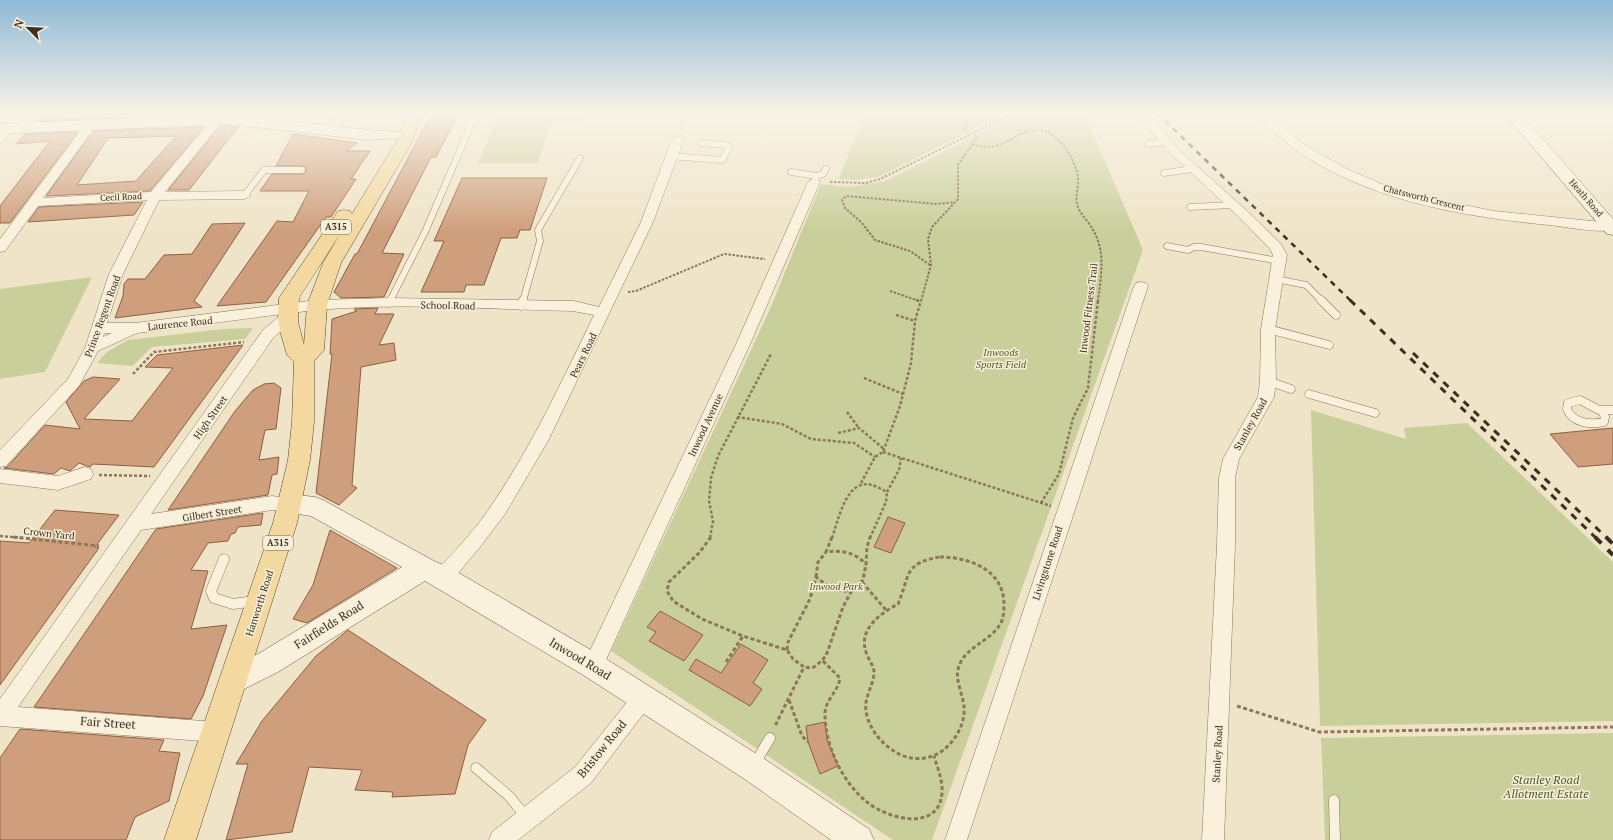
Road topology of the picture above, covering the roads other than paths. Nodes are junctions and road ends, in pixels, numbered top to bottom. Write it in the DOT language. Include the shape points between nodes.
graph roads {
  1 [pos="71,152"];
  2 [pos="191,152"];
  3 [pos="387,152"];
  4 [pos="391,152"];
  5 [pos="459,152"];
  6 [pos="672,152"];
  7 [pos="727,152"];
  8 [pos="1177,152"];
  9 [pos="1307,152"];
  10 [pos="1545,152"];
  11 [pos="670,156"];
  12 [pos="580,158"];
  13 [pos="826,169"];
  14 [pos="1193,169"];
  15 [pos="302,170"];
  16 [pos="791,172"];
  17 [pos="1164,173"];
  18 [pos="815,179"];
  19 [pos="245,195"];
  20 [pos="155,196"];
  21 [pos="35,202"];
  22 [pos="1232,204"];
  23 [pos="1190,207"];
  24 [pos="1612,228"];
  25 [pos="1167,246"];
  26 [pos="0,248"];
  27 [pos="1279,261"];
  28 [pos="332,263"];
  29 [pos="1276,279"];
  30 [pos="1141,286"];
  31 [pos="388,304"];
  32 [pos="317,305"];
  33 [pos="521,306"];
  34 [pos="289,312"];
  35 [pos="604,312"];
  36 [pos="1336,315"];
  37 [pos="135,328"];
  38 [pos="1268,328"];
  39 [pos="99,329"];
  40 [pos="1329,345"];
  41 [pos="92,348"];
  42 [pos="304,359"];
  43 [pos="1268,381"];
  44 [pos="1291,389"];
  45 [pos="1309,394"];
  46 [pos="1613,410"];
  47 [pos="1602,411"];
  48 [pos="1375,413"];
  49 [pos="0,461"];
  50 [pos="85,474"];
  51 [pos="0,476"];
  52 [pos="288,504"];
  53 [pos="135,523"];
  54 [pos="224,559"];
  55 [pos="434,573"];
  56 [pos="260,601"];
  57 [pos="593,666"];
  58 [pos="234,681"];
  59 [pos="643,698"];
  60 [pos="0,716"];
  61 [pos="216,732"];
  62 [pos="770,738"];
  63 [pos="476,768"];
  64 [pos="753,768"];
  65 [pos="1334,800"];
  66 [pos="528,818"];
  67 [pos="180,840"];
  68 [pos="500,840"];
  69 [pos="858,840"];
  70 [pos="956,840"];
  71 [pos="1213,840"];
  72 [pos="1335,840"];
  1 -- 21 [label="street"];
  2 -- 20 [label="street, Cecil Road"];
  3 -- 34 [label="main road, A315" via="289,298"];
  4 -- 28 [label="main road, A315"];
  5 -- 31 [label="lane" via="425,232"];
  6 -- 11 [label="street, Pears Road"];
  7 -- 11 [label="lane" via="722,160"];
  8 -- 14 [label="street"];
  9 -- 24 [label="street, Chatsworth Crescent" via="1343,173 1383,188 1434,202 1518,219"];
  10 -- 24 [label="street, Heath Road"];
  11 -- 35 [label="street, Pears Road" via="647,222"];
  12 -- 33 [label="lane" via="538,230 540,241"];
  13 -- 18 [label="lane"];
  14 -- 17 [label="lane"];
  14 -- 22 [label="street"];
  15 -- 19 [label="lane" via="264,170"];
  16 -- 18 [label="lane"];
  18 -- 57 [label="street, Inwood Avenue" via="780,262"];
  19 -- 20 [label="street"];
  20 -- 21 [label="street, Cecil Road"];
  20 -- 39 [label="street, Prince Regent Road" via="116,274"];
  21 -- 26 [label="street"];
  22 -- 23 [label="lane"];
  22 -- 27 [label="street" via="1276,248 1280,255"];
  25 -- 27 [label="lane" via="1188,250 1201,247"];
  27 -- 29 [label="street, Stanley Road"];
  28 -- 32 [label="main road, A315"];
  28 -- 34 [label="main road" via="317,277 302,299"];
  29 -- 36 [label="lane" via="1306,285"];
  29 -- 38 [label="street, Stanley Road"];
  30 -- 70 [label="street, Livingstone Road"];
  31 -- 32 [label="street, School Road"];
  31 -- 33 [label="street, School Road"];
  32 -- 34 [label="street, School Road"];
  32 -- 42 [label="main road, A315" via="314,350"];
  33 -- 35 [label="street, School Road" via="574,306"];
  34 -- 37 [label="street, Laurence Road" via="261,321 225,318"];
  34 -- 42 [label="main road, A315" via="297,355"];
  34 -- 53 [label="street, High Street" via="268,334"];
  35 -- 55 [label="street, Pears Road" via="540,441 499,509 474,542"];
  37 -- 39 [label="street, Laurence Road"];
  37 -- 41 [label="street, Laurence Road"];
  38 -- 40 [label="lane"];
  38 -- 43 [label="street, Stanley Road"];
  39 -- 41 [label="street, Prince Regent Road"];
  41 -- 49 [label="street, Prince Regent Road" via="74,382"];
  42 -- 52 [label="main road, Hanworth Road / A315" via="303,422 299,460"];
  43 -- 44 [label="lane"];
  43 -- 71 [label="street, Stanley Road" via="1266,398 1238,445 1227,478"];
  45 -- 48 [label="lane"];
  46 -- 47 [label="lane"];
  50 -- 51 [label="street" via="58,483"];
  52 -- 53 [label="street, Gilbert Street"];
  52 -- 55 [label="street, Inwood Road" via="315,508"];
  52 -- 56 [label="main road, Hanworth Road / A315" via="285,523"];
  53 -- 60 [label="street, High Street"];
  54 -- 56 [label="lane" via="211,591 214,598 233,604"];
  55 -- 57 [label="street, Inwood Road"];
  55 -- 58 [label="street, Fairfields Road" via="408,576 263,667"];
  56 -- 58 [label="main road, Hanworth Road / A315"];
  57 -- 59 [label="street, Inwood Road"];
  58 -- 61 [label="main road, Hanworth Road / A315"];
  59 -- 64 [label="street, Inwood Road"];
  59 -- 66 [label="street, Bristow Road" via="583,775"];
  60 -- 61 [label="street, Fair Street"];
  61 -- 67 [label="main road, Hanworth Road / A315"];
  62 -- 64 [label="lane"];
  63 -- 66 [label="lane" via="509,796"];
  64 -- 69 [label="street, Inwood Road"];
  65 -- 72 [label="lane"];
  66 -- 68 [label="street, Bristow Road"];
}
